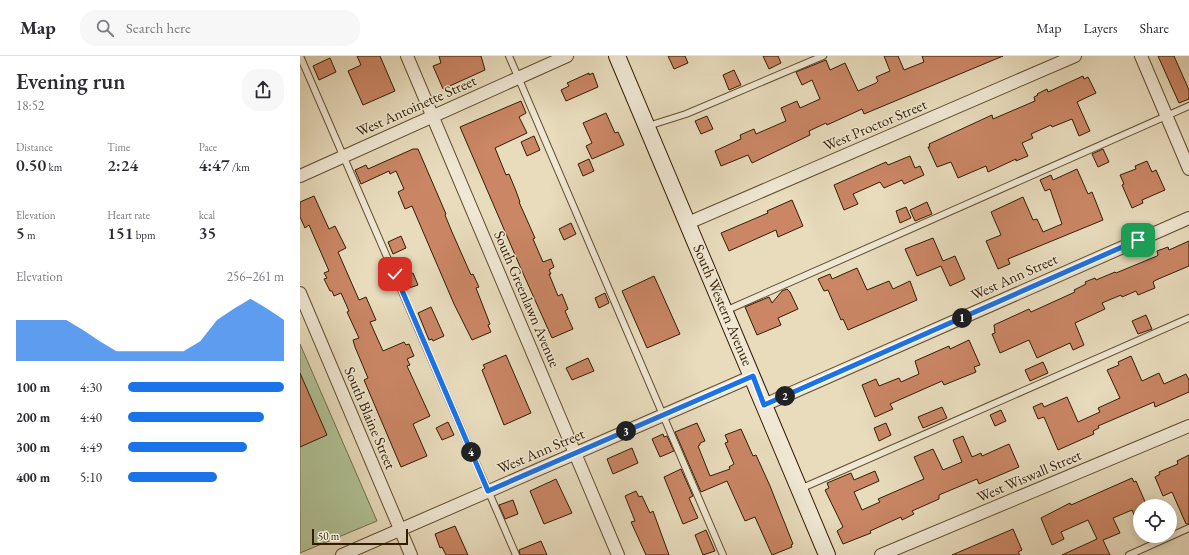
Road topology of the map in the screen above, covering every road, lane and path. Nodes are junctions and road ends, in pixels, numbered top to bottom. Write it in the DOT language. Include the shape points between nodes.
graph roads {
  1 [pos="300,56"];
  2 [pos="407,56"];
  3 [pos="509,56"];
  4 [pos="567,56"];
  5 [pos="617,56"];
  6 [pos="823,56"];
  7 [pos="1075,56"];
  8 [pos="1141,56"];
  9 [pos="518,78"];
  10 [pos="1189,106"];
  11 [pos="433,116"];
  12 [pos="1167,117"];
  13 [pos="647,127"];
  14 [pos="344,156"];
  15 [pos="1189,169"];
  16 [pos="300,176"];
  17 [pos="1189,218"];
  18 [pos="688,223"];
  19 [pos="300,293"];
  20 [pos="725,311"];
  21 [pos="1189,318"];
  22 [pos="753,376"];
  23 [pos="764,405"];
  24 [pos="663,415"];
  25 [pos="1189,426"];
  26 [pos="575,454"];
  27 [pos="800,489"];
  28 [pos="488,491"];
  29 [pos="1189,528"];
  30 [pos="400,529"];
  31 [pos="342,555"];
  32 [pos="411,555"];
  33 [pos="516,555"];
  34 [pos="618,555"];
  35 [pos="723,555"];
  36 [pos="827,555"];
  37 [pos="881,555"];
  38 [pos="1129,555"];
  1 -- 14 [label="lane"];
  2 -- 11 [label="street, South Greenlawn Avenue"];
  3 -- 9 [label="lane"];
  4 -- 9 [label="street, West Antoinette Street"];
  5 -- 13 [label="main road, South Western Avenue"];
  6 -- 13 [label="lane" via="686,114"];
  7 -- 18 [label="street, West Proctor Street"];
  8 -- 12 [label="street"];
  9 -- 11 [label="street, West Antoinette Street"];
  9 -- 24 [label="lane"];
  10 -- 12 [label="lane"];
  11 -- 14 [label="street, West Antoinette Street"];
  11 -- 26 [label="street, South Greenlawn Avenue"];
  12 -- 15 [label="street"];
  12 -- 20 [label="lane"];
  13 -- 18 [label="main road, South Western Avenue"];
  14 -- 16 [label="street, West Antoinette Street"];
  14 -- 28 [label="lane"];
  17 -- 23 [label="street, West Ann Street"];
  18 -- 20 [label="main road, South Western Avenue"];
  19 -- 30 [label="street, South Blaine Street"];
  20 -- 22 [label="main road, South Western Avenue"];
  21 -- 27 [label="lane"];
  22 -- 23 [label="main road, South Western Avenue"];
  22 -- 24 [label="street, West Ann Street"];
  23 -- 27 [label="main road, South Western Avenue"];
  24 -- 26 [label="street, West Ann Street"];
  24 -- 35 [label="lane"];
  25 -- 37 [label="street, West Wiswall Street"];
  26 -- 28 [label="street, West Ann Street"];
  26 -- 34 [label="street, South Greenlawn Avenue"];
  27 -- 36 [label="main road, South Western Avenue"];
  28 -- 30 [label="street, West Ann Street"];
  28 -- 33 [label="lane"];
  29 -- 38 [label="lane"];
  30 -- 31 [label="street, West Ann Street"];
  30 -- 32 [label="street, South Blaine Street"];
}
